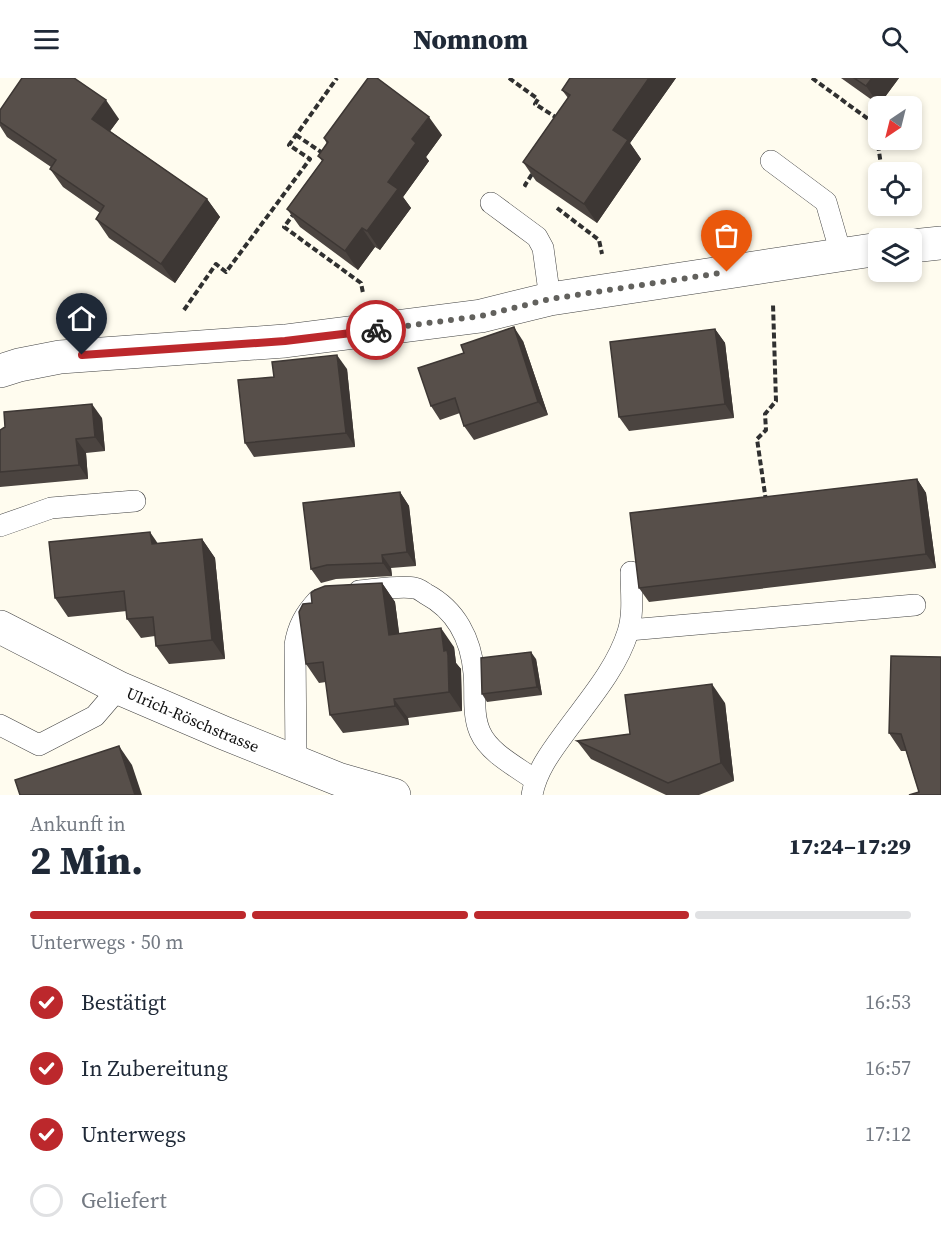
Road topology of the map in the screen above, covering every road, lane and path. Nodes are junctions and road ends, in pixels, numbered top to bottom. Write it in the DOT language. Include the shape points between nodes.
graph roads {
  1 [pos="337,78"];
  2 [pos="509,78"];
  3 [pos="812,78"];
  4 [pos="564,111"];
  5 [pos="296,135"];
  6 [pos="332,160"];
  7 [pos="771,161"];
  8 [pos="540,162"];
  9 [pos="881,162"];
  10 [pos="534,192"];
  11 [pos="491,203"];
  12 [pos="553,205"];
  13 [pos="298,208"];
  14 [pos="941,243"];
  15 [pos="922,245"];
  16 [pos="601,246"];
  17 [pos="868,250"];
  18 [pos="842,254"];
  19 [pos="362,287"];
  20 [pos="550,299"];
  21 [pos="184,311"];
  22 [pos="773,313"];
  23 [pos="0,371"];
  24 [pos="135,501"];
  25 [pos="768,510"];
  26 [pos="0,526"];
  27 [pos="631,572"];
  28 [pos="915,605"];
  29 [pos="0,627"];
  30 [pos="629,630"];
  31 [pos="119,688"];
  32 [pos="0,725"];
  33 [pos="296,762"];
  34 [pos="534,788"];
  35 [pos="394,795"];
  1 -- 5 [label="path"];
  2 -- 4 [label="path" via="538,99 535,104 558,119"];
  3 -- 9 [label="path" via="875,124"];
  5 -- 6 [label="path"];
  5 -- 21 [label="path" via="289,145 310,159 226,272 216,264"];
  7 -- 18 [label="lane" via="826,202"];
  8 -- 10 [label="path" via="525,185"];
  11 -- 20 [label="lane" via="537,237 543,248"];
  12 -- 16 [label="path" via="600,240"];
  13 -- 19 [label="path" via="284,227"];
  14 -- 15 [label="street"];
  17 -- 18 [label="street"];
  18 -- 20 [label="street"];
  20 -- 23 [label="street" via="481,316 368,331 60,357"];
  22 -- 25 [label="path" via="776,401 765,414 766,430 758,439"];
  24 -- 26 [label="lane" via="51,508"];
  27 -- 30 [label="lane"];
  28 -- 30 [label="lane"];
  29 -- 31 [label="street, Ulrich-Röschstrasse"];
  30 -- 34 [label="lane" via="607,676 555,746"];
  31 -- 32 [label="lane" via="94,716 39,745"];
  31 -- 33 [label="street, Ulrich-Röschstrasse"];
  33 -- 34 [label="lane" via="295,645 304,616 328,592 415,588 452,613 462,629 474,671 476,718 481,734"];
  33 -- 35 [label="street, Ulrich-Röschstrasse"];
}
